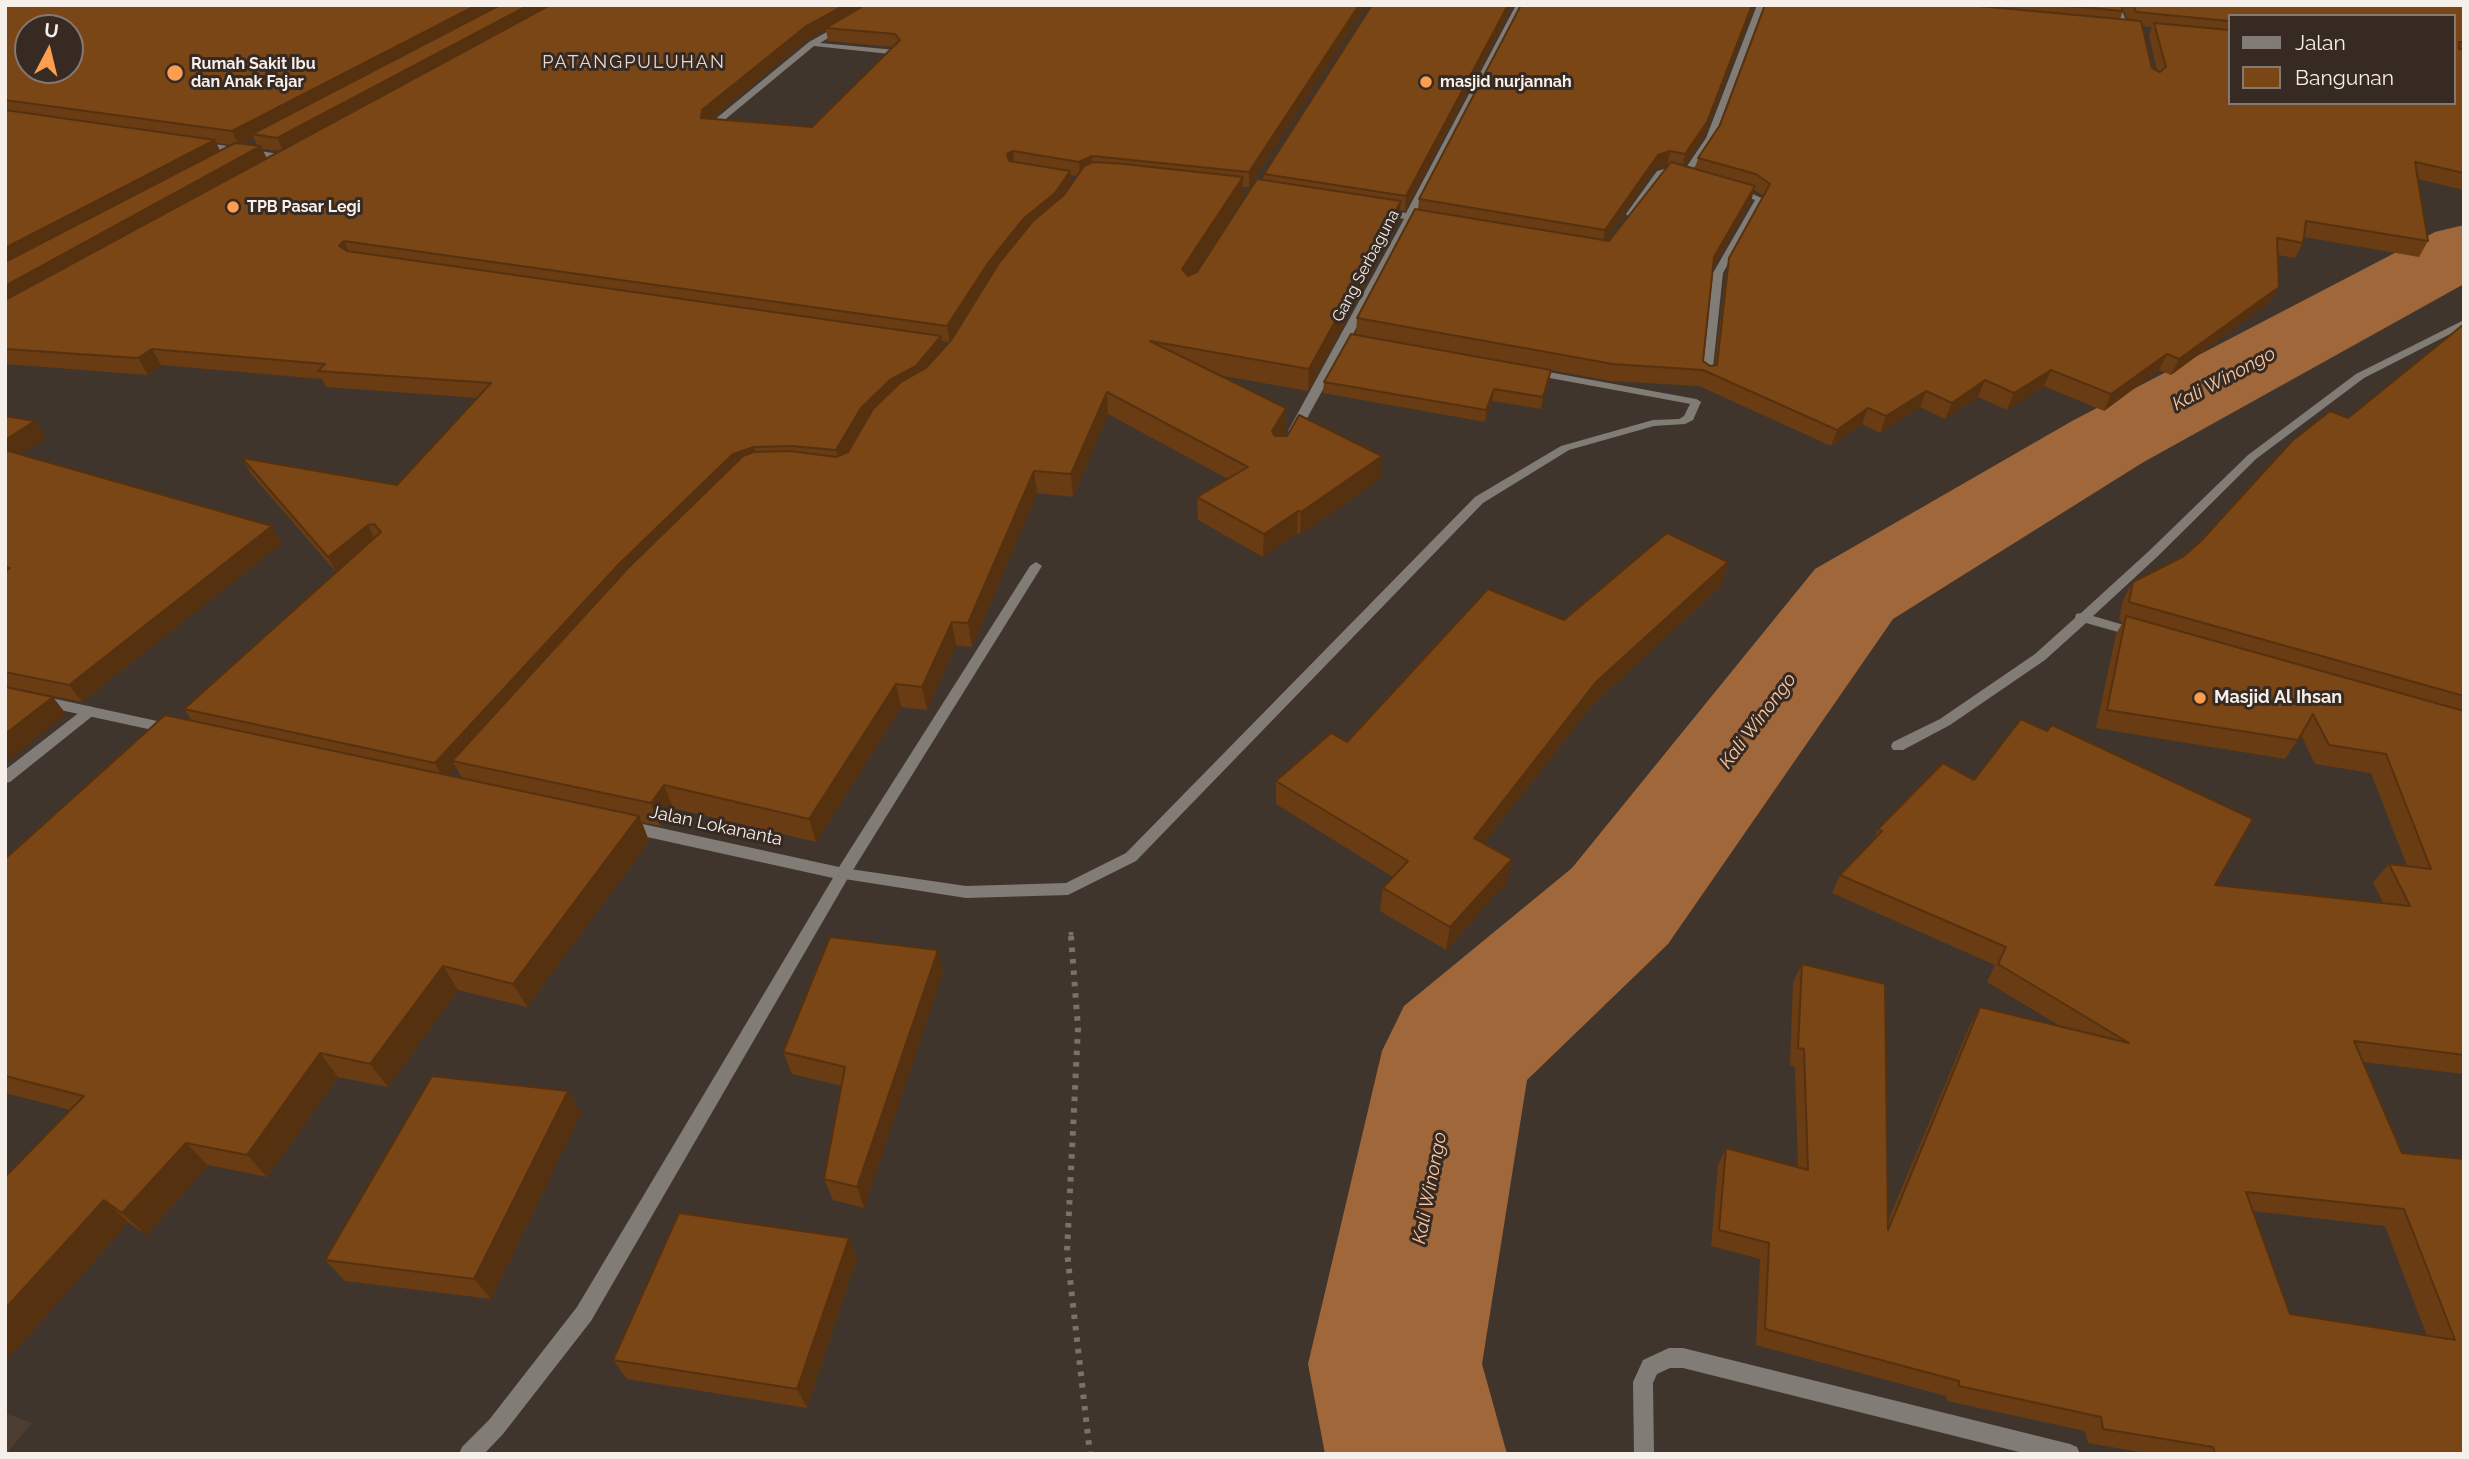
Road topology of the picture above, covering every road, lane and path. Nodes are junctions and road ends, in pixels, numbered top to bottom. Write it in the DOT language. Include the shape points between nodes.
graph roads {
  1 [pos="1520,5"];
  2 [pos="1760,5"];
  3 [pos="2116,5"];
  4 [pos="847,24"];
  5 [pos="2127,29"];
  6 [pos="812,44"];
  7 [pos="877,71"];
  8 [pos="722,130"];
  9 [pos="189,144"];
  10 [pos="286,158"];
  11 [pos="1685,175"];
  12 [pos="1698,179"];
  13 [pos="1723,186"];
  14 [pos="1368,210"];
  15 [pos="1410,216"];
  16 [pos="1449,223"];
  17 [pos="1626,223"];
  18 [pos="2464,323"];
  19 [pos="1346,338"];
  20 [pos="1373,343"];
  21 [pos="1521,370"];
  22 [pos="1707,377"];
  23 [pos="1287,444"];
  24 [pos="1036,566"];
  25 [pos="2081,617"];
  26 [pos="2148,637"];
  27 [pos="5,693"];
  28 [pos="90,711"];
  29 [pos="187,729"];
  30 [pos="1898,746"];
  31 [pos="5,778"];
  32 [pos="612,824"];
  33 [pos="843,874"];
  34 [pos="1068,889"];
  35 [pos="469,1454"];
  36 [pos="1090,1454"];
  37 [pos="1644,1454"];
  38 [pos="2070,1454"];
  1 -- 15 [label="street, Gang Serbaguna"];
  2 -- 11 [label="street" via="1710,138"];
  3 -- 5 [label="street"];
  4 -- 6 [label="street"];
  6 -- 7 [label="street" via="896,52"];
  6 -- 8 [label="street" via="710,128"];
  9 -- 10 [label="street"];
  11 -- 12 [label="street"];
  11 -- 17 [label="street" via="1660,173"];
  13 -- 22 [label="street" via="1760,200 1718,273"];
  14 -- 15 [label="street"];
  15 -- 16 [label="street"];
  15 -- 19 [label="street, Gang Serbaguna"];
  18 -- 25 [label="street" via="2360,376 2252,457"];
  19 -- 20 [label="street, Gang Serbaguna"];
  19 -- 23 [label="street"];
  21 -- 34 [label="street" via="1696,403 1689,418 1681,422 1653,423 1565,448 1479,500 1131,857"];
  24 -- 33 [label="street"];
  25 -- 26 [label="street"];
  25 -- 30 [label="street" via="2040,657 1945,722"];
  27 -- 28 [label="street"];
  28 -- 29 [label="street"];
  28 -- 31 [label="street"];
  32 -- 33 [label="street, Jalan Lokananta"];
  33 -- 34 [label="street, Jalan Lokananta" via="966,892"];
  33 -- 35 [label="street" via="584,1314 496,1427"];
  34 -- 36 [label="path" via="1078,1028 1067,1252"];
  37 -- 38 [label="street" via="1643,1382 1650,1367 1669,1358 1683,1358"];
}
